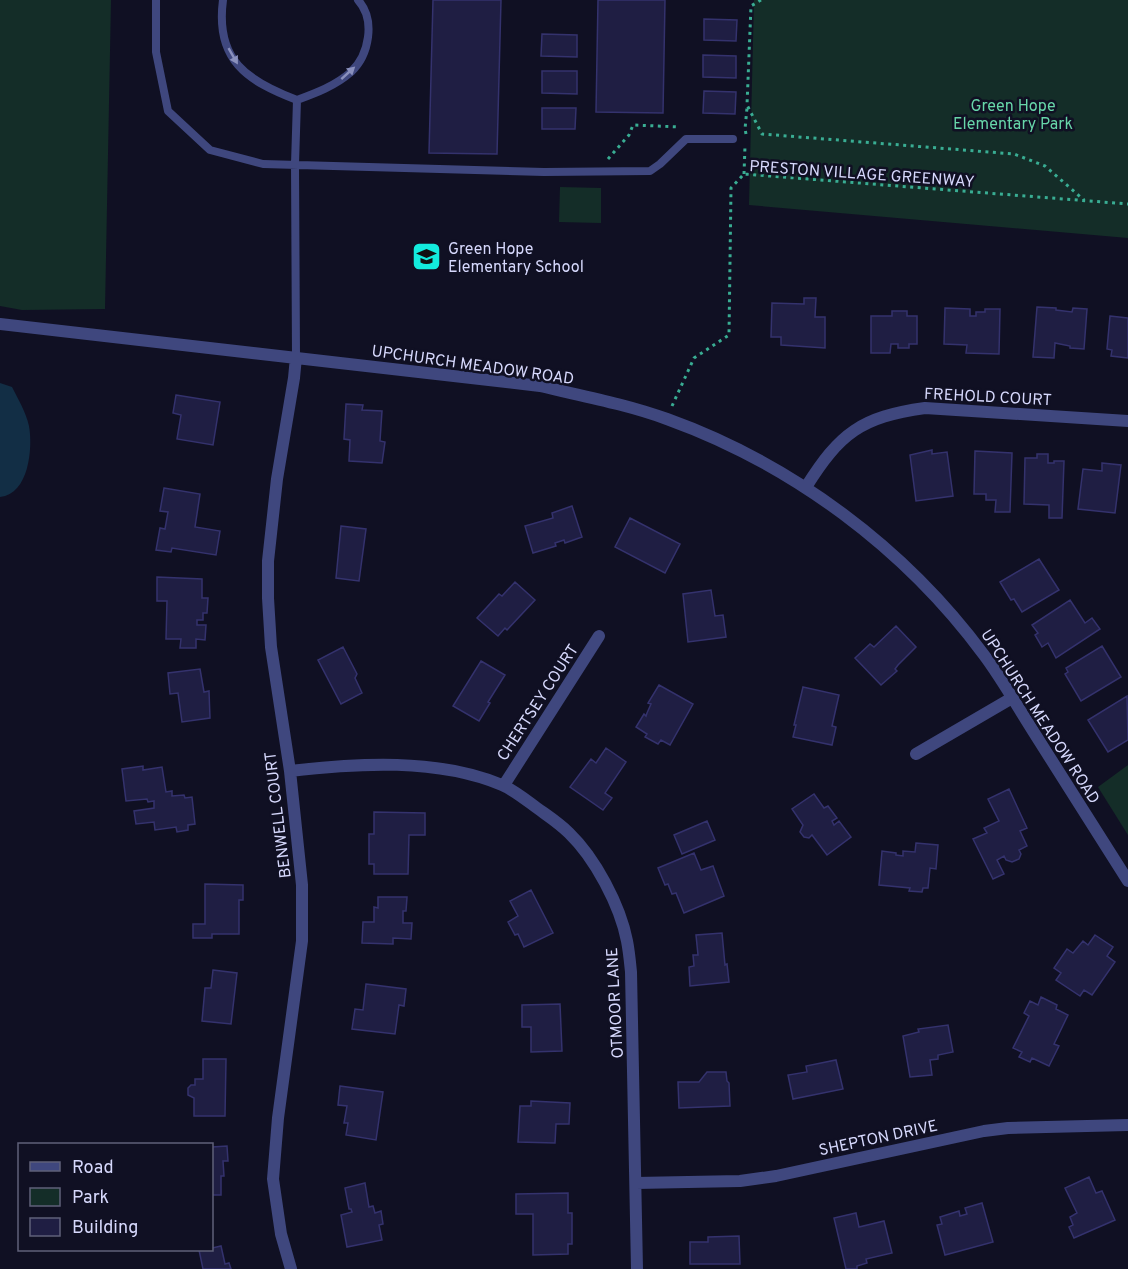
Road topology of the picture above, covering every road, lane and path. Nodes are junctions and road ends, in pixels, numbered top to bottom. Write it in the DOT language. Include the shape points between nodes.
graph roads {
  1 [pos="156,0"];
  2 [pos="223,0"];
  3 [pos="358,0"];
  4 [pos="761,0"];
  5 [pos="297,100"];
  6 [pos="747,105"];
  7 [pos="689,127"];
  8 [pos="747,135"];
  9 [pos="733,140"];
  10 [pos="745,146"];
  11 [pos="295,164"];
  12 [pos="606,171"];
  13 [pos="744,174"];
  14 [pos="1084,200"];
  15 [pos="1128,204"];
  16 [pos="0,324"];
  17 [pos="296,357"];
  18 [pos="672,406"];
  19 [pos="1128,421"];
  20 [pos="806,487"];
  21 [pos="599,636"];
  22 [pos="1012,698"];
  23 [pos="916,754"];
  24 [pos="290,771"];
  25 [pos="504,785"];
  26 [pos="1128,881"];
  27 [pos="1128,1125"];
  28 [pos="636,1183"];
  29 [pos="291,1269"];
  30 [pos="637,1269"];
  1 -- 11 [label="lane" via="156,52 168,111 210,150 263,164"];
  2 -- 5 [label="lane, one-way" via="224,39 238,65 267,89"];
  5 -- 3 [label="lane, one-way" via="337,82 352,71 362,56 369,38 369,20"];
  4 -- 6 [label="path" via="751,6"];
  5 -- 11 [label="lane"];
  6 -- 8 [label="path"];
  6 -- 14 [label="path" via="762,134 1014,154 1045,166"];
  7 -- 12 [label="path" via="633,125 608,159"];
  9 -- 12 [label="lane" via="686,139 650,171"];
  10 -- 13 [label="path"];
  11 -- 12 [label="lane"];
  11 -- 17 [label="lane"];
  13 -- 14 [label="path, PRESTON VILLAGE GREENWAY"];
  13 -- 18 [label="path, PRESTON VILLAGE GREENWAY" via="731,188 729,335 694,358"];
  14 -- 15 [label="path, PRESTON VILLAGE GREENWAY"];
  16 -- 17 [label="street, UPCHURCH MEADOW ROAD"];
  17 -- 20 [label="street, UPCHURCH MEADOW ROAD" via="540,387 604,401 667,419 740,451"];
  17 -- 24 [label="street, BENWELL COURT" via="267,561 271,647"];
  19 -- 20 [label="street, FREHOLD COURT" via="925,408 898,412 875,418 853,431 829,451"];
  20 -- 22 [label="street, UPCHURCH MEADOW ROAD" via="860,527 929,590 985,655"];
  21 -- 25 [label="street, CHERTSEY COURT"];
  22 -- 23 [label="street"];
  22 -- 26 [label="street, UPCHURCH MEADOW ROAD"];
  24 -- 25 [label="street, OTMOOR LANE" via="356,765 410,766 457,771"];
  24 -- 29 [label="street, BENWELL COURT" via="302,885 302,940 273,1179"];
  25 -- 28 [label="street, OTMOOR LANE" via="554,820 587,854 604,881 627,940 633,1007"];
  27 -- 28 [label="street, SHEPTON DRIVE" via="1008,1128 776,1176 740,1181"];
  28 -- 30 [label="street, OTMOOR LANE"];
}
